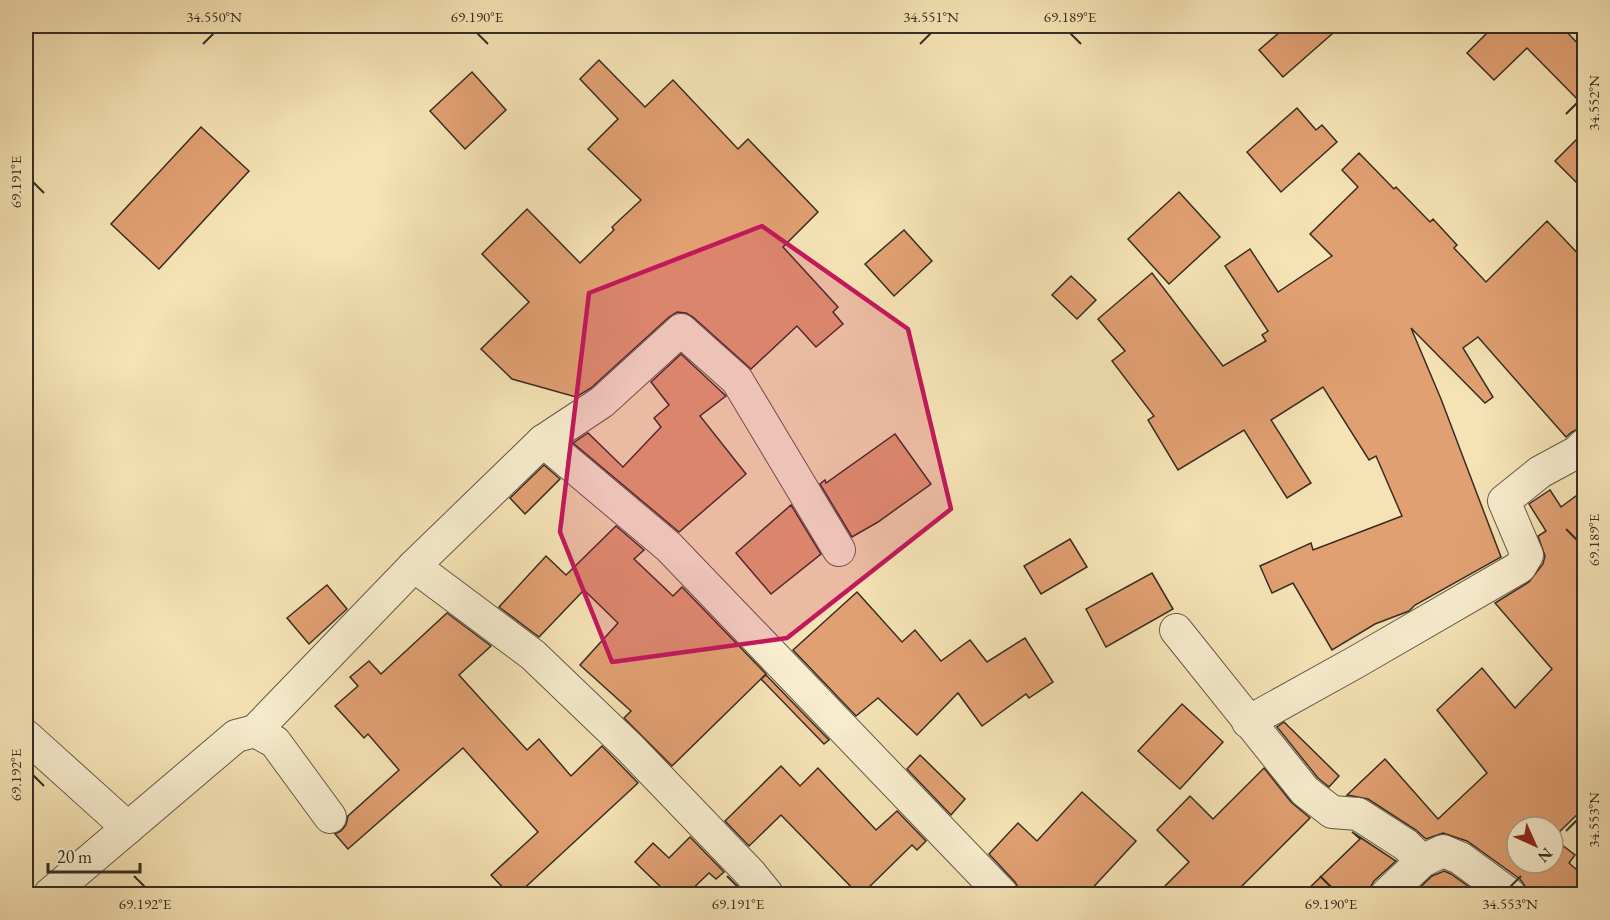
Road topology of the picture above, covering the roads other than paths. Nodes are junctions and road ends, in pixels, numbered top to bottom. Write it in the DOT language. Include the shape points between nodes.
graph roads {
  1 [pos="543,441"];
  2 [pos="1584,445"];
  3 [pos="839,550"];
  4 [pos="414,566"];
  5 [pos="1176,630"];
  6 [pos="1248,722"];
  7 [pos="255,730"];
  8 [pos="26,736"];
  9 [pos="330,817"];
  10 [pos="128,828"];
  11 [pos="1422,861"];
  12 [pos="50,894"];
  13 [pos="767,894"];
  14 [pos="1002,894"];
  15 [pos="1387,894"];
  16 [pos="1509,894"];
  1 -- 3 [label="street" via="602,402 681,330 737,380"];
  1 -- 4 [label="street"];
  1 -- 14 [label="street" via="669,547"];
  2 -- 6 [label="street" via="1540,472 1504,501 1527,555 1520,567"];
  4 -- 7 [label="street"];
  4 -- 13 [label="street" via="533,655 630,748"];
  5 -- 6 [label="street"];
  6 -- 11 [label="street" via="1305,791 1332,812 1358,814 1406,845"];
  7 -- 9 [label="street" via="275,741"];
  7 -- 10 [label="street" via="236,736"];
  8 -- 10 [label="street"];
  10 -- 12 [label="street"];
  11 -- 15 [label="street"];
  11 -- 16 [label="street" via="1443,851 1460,858"];
}
